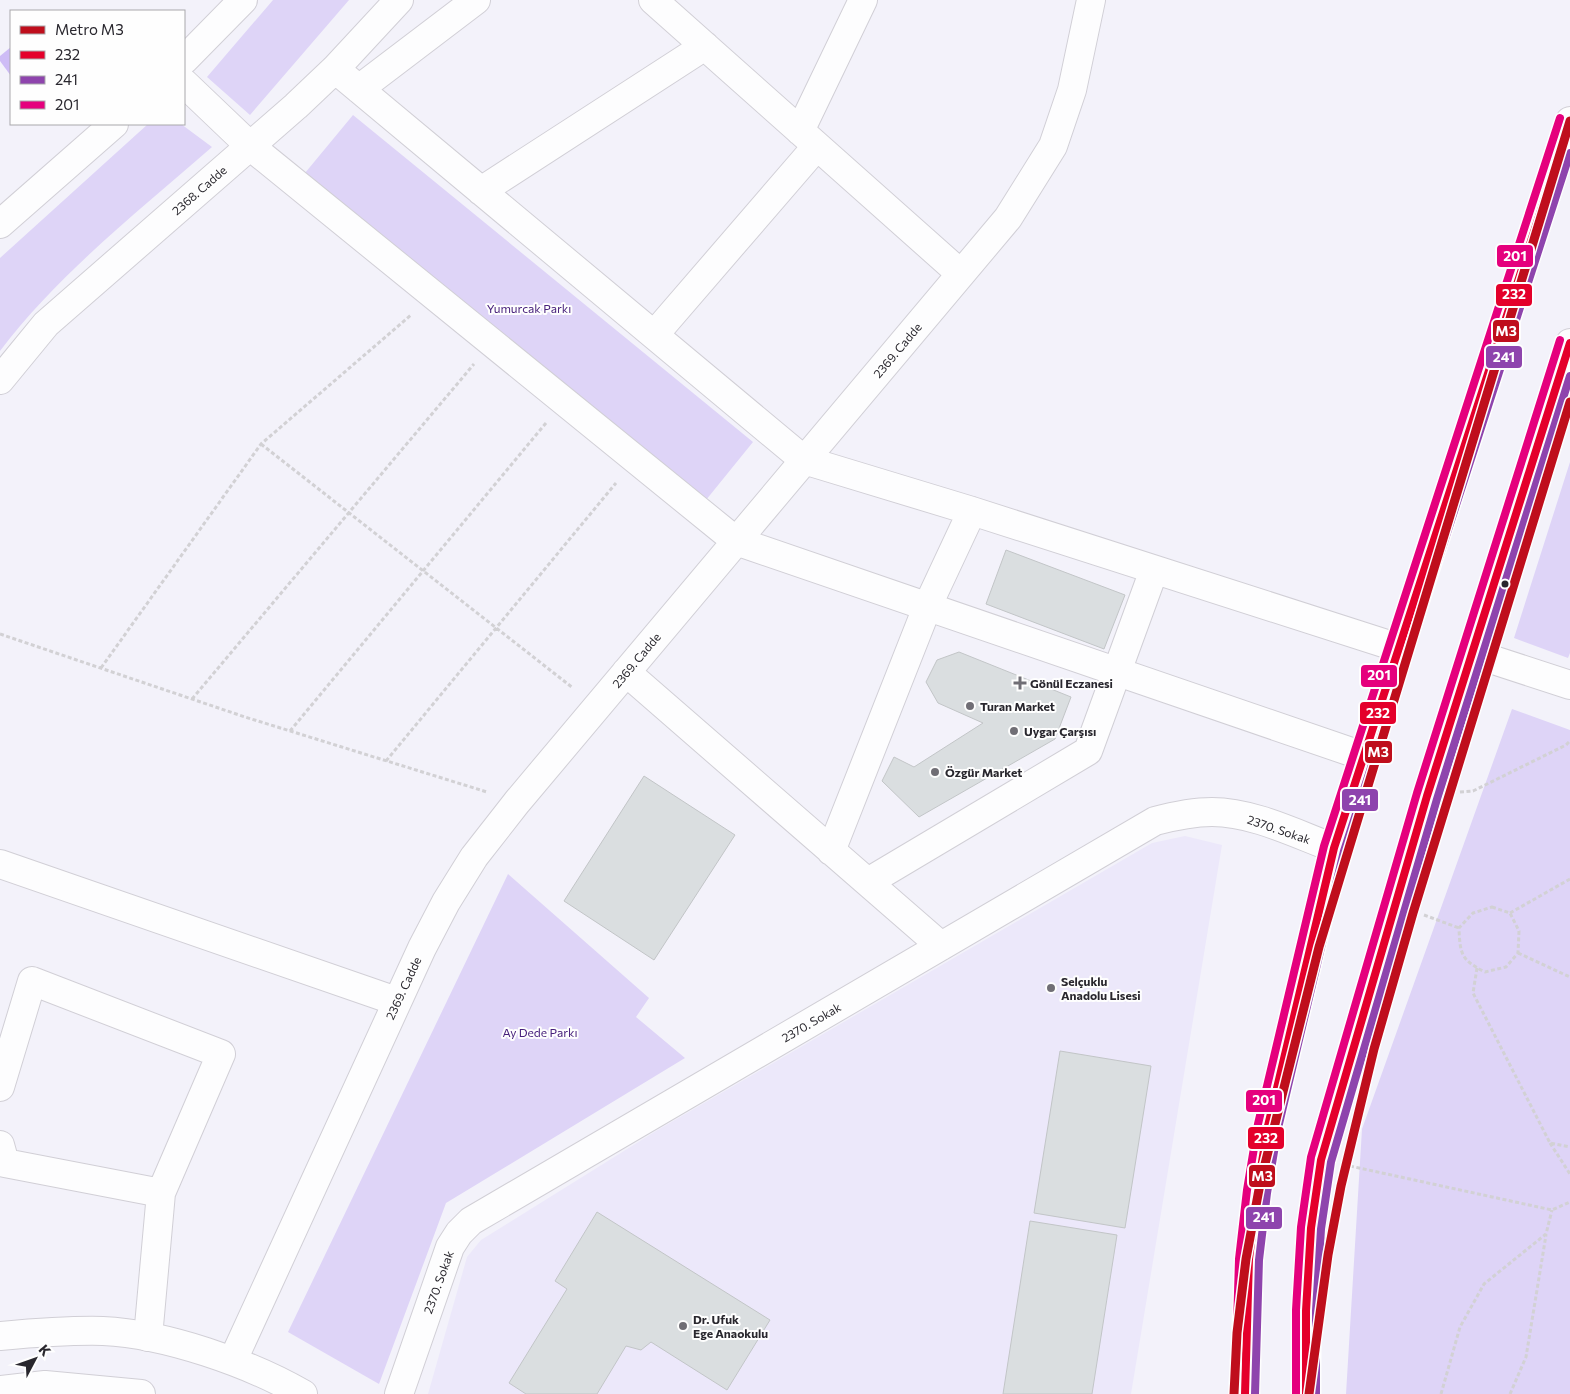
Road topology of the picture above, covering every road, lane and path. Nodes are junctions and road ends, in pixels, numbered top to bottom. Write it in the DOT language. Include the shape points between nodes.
graph roads {
  1 [pos="243,0"];
  2 [pos="399,0"];
  3 [pos="476,0"];
  4 [pos="653,0"];
  5 [pos="863,0"];
  6 [pos="1091,0"];
  7 [pos="705,46"];
  8 [pos="185,59"];
  9 [pos="335,69"];
  10 [pos="185,84"];
  11 [pos="359,88"];
  12 [pos="1570,121"];
  13 [pos="113,125"];
  14 [pos="808,139"];
  15 [pos="250,146"];
  16 [pos="481,191"];
  17 [pos="0,224"];
  18 [pos="961,274"];
  19 [pos="434,295"];
  20 [pos="654,335"];
  21 [pos="492,342"];
  22 [pos="1570,343"];
  23 [pos="0,380"];
  24 [pos="564,401"];
  25 [pos="261,444"];
  26 [pos="636,459"];
  27 [pos="804,460"];
  28 [pos="972,511"];
  29 [pos="348,513"];
  30 [pos="736,541"];
  31 [pos="1154,570"];
  32 [pos="423,571"];
  33 [pos="928,605"];
  34 [pos="496,628"];
  35 [pos="0,634"];
  36 [pos="1398,648"];
  37 [pos="1472,652"];
  38 [pos="101,668"];
  39 [pos="1118,671"];
  40 [pos="626,672"];
  41 [pos="1570,685"];
  42 [pos="192,699"];
  43 [pos="597,707"];
  44 [pos="290,731"];
  45 [pos="1570,741"];
  46 [pos="1364,756"];
  47 [pos="386,761"];
  48 [pos="1427,796"];
  49 [pos="517,802"];
  50 [pos="1334,848"];
  51 [pos="831,851"];
  52 [pos="0,864"];
  53 [pos="1570,879"];
  54 [pos="868,882"];
  55 [pos="1395,904"];
  56 [pos="1510,913"];
  57 [pos="1459,928"];
  58 [pos="940,946"];
  59 [pos="1518,954"];
  60 [pos="1477,968"];
  61 [pos="1570,977"];
  62 [pos="396,1001"];
  63 [pos="0,1087"];
  64 [pos="1550,1142"];
  65 [pos="0,1145"];
  66 [pos="1570,1147"];
  67 [pos="1321,1160"];
  68 [pos="1570,1174"];
  69 [pos="161,1193"];
  70 [pos="1570,1202"];
  71 [pos="1552,1210"];
  72 [pos="1546,1234"];
  73 [pos="0,1336"];
  74 [pos="148,1337"];
  75 [pos="233,1360"];
  76 [pos="0,1390"];
  77 [pos="140,1394"];
  78 [pos="303,1394"];
  79 [pos="399,1394"];
  80 [pos="1246,1394"];
  81 [pos="1306,1394"];
  82 [pos="1441,1394"];
  83 [pos="1510,1394"];
  1 -- 8 [label="street"];
  2 -- 9 [label="street, 2368. Cadde"];
  3 -- 11 [label="street"];
  4 -- 7 [label="street"];
  5 -- 14 [label="street"];
  6 -- 18 [label="street, 2369. Cadde" via="1072,90 1053,146 1008,218"];
  7 -- 14 [label="street"];
  7 -- 16 [label="street"];
  9 -- 11 [label="street"];
  9 -- 15 [label="street, 2368. Cadde"];
  10 -- 15 [label="street"];
  11 -- 16 [label="street"];
  12 -- 36 [label="street"];
  13 -- 17 [label="street"];
  14 -- 18 [label="street"];
  14 -- 20 [label="street"];
  15 -- 19 [label="street"];
  15 -- 23 [label="street, 2368. Cadde" via="46,324"];
  16 -- 20 [label="street"];
  18 -- 27 [label="street, 2369. Cadde"];
  19 -- 21 [label="street"];
  19 -- 25 [label="path"];
  20 -- 27 [label="street"];
  21 -- 24 [label="street"];
  21 -- 29 [label="path"];
  22 -- 37 [label="street"];
  24 -- 26 [label="street"];
  24 -- 32 [label="path"];
  25 -- 29 [label="path"];
  25 -- 38 [label="path"];
  26 -- 30 [label="street"];
  26 -- 34 [label="path"];
  27 -- 28 [label="street"];
  27 -- 30 [label="street, 2369. Cadde"];
  28 -- 31 [label="street"];
  28 -- 33 [label="street"];
  29 -- 32 [label="path"];
  29 -- 42 [label="path"];
  30 -- 33 [label="street"];
  30 -- 40 [label="street, 2369. Cadde"];
  31 -- 36 [label="street"];
  31 -- 39 [label="street"];
  32 -- 34 [label="path"];
  32 -- 44 [label="path"];
  33 -- 39 [label="street"];
  33 -- 51 [label="street"];
  34 -- 43 [label="path"];
  34 -- 47 [label="path"];
  35 -- 38 [label="path"];
  36 -- 46 [label="street"];
  37 -- 41 [label="street"];
  37 -- 48 [label="street"];
  38 -- 42 [label="path"];
  39 -- 46 [label="street"];
  39 -- 54 [label="street" via="1088,751"];
  40 -- 43 [label="street, 2369. Cadde"];
  40 -- 51 [label="street"];
  42 -- 44 [label="path"];
  43 -- 49 [label="street, 2369. Cadde"];
  44 -- 47 [label="path"];
  45 -- 48 [label="path" via="1473,791"];
  46 -- 50 [label="street"];
  47 -- 49 [label="path"];
  48 -- 55 [label="street"];
  49 -- 62 [label="street, 2369. Cadde" via="474,857 446,902"];
  50 -- 58 [label="street, 2370. Sokak" via="1250,817 1222,813 1184,814 1155,821"];
  50 -- 80 [label="street" via="1268,1126 1249,1259"];
  51 -- 54 [label="street"];
  52 -- 62 [label="street"];
  53 -- 56 [label="path"];
  54 -- 58 [label="street"];
  55 -- 57 [label="path"];
  55 -- 67 [label="street"];
  56 -- 57 [label="path" via="1492,907 1473,913"];
  56 -- 59 [label="path" via="1519,931"];
  57 -- 60 [label="path" via="1459,946 1467,962"];
  58 -- 79 [label="street, 2370. Sokak" via="471,1221 450,1247"];
  59 -- 60 [label="path" via="1506,967 1486,972"];
  59 -- 61 [label="path"];
  60 -- 64 [label="path" via="1473,993"];
  62 -- 75 [label="street, 2369. Cadde"];
  63 -- 69 [label="street" via="32,981 221,1054"];
  64 -- 66 [label="path"];
  64 -- 68 [label="path"];
  65 -- 69 [label="street" via="4,1163"];
  67 -- 71 [label="path"];
  67 -- 81 [label="street" via="1311,1228"];
  69 -- 74 [label="street"];
  70 -- 71 [label="path"];
  71 -- 72 [label="path"];
  72 -- 82 [label="path" via="1484,1284 1460,1327"];
  72 -- 83 [label="path" via="1526,1356"];
  73 -- 74 [label="street" via="105,1331"];
  74 -- 75 [label="street"];
  75 -- 78 [label="street"];
  76 -- 77 [label="street" via="45,1385"];
}
